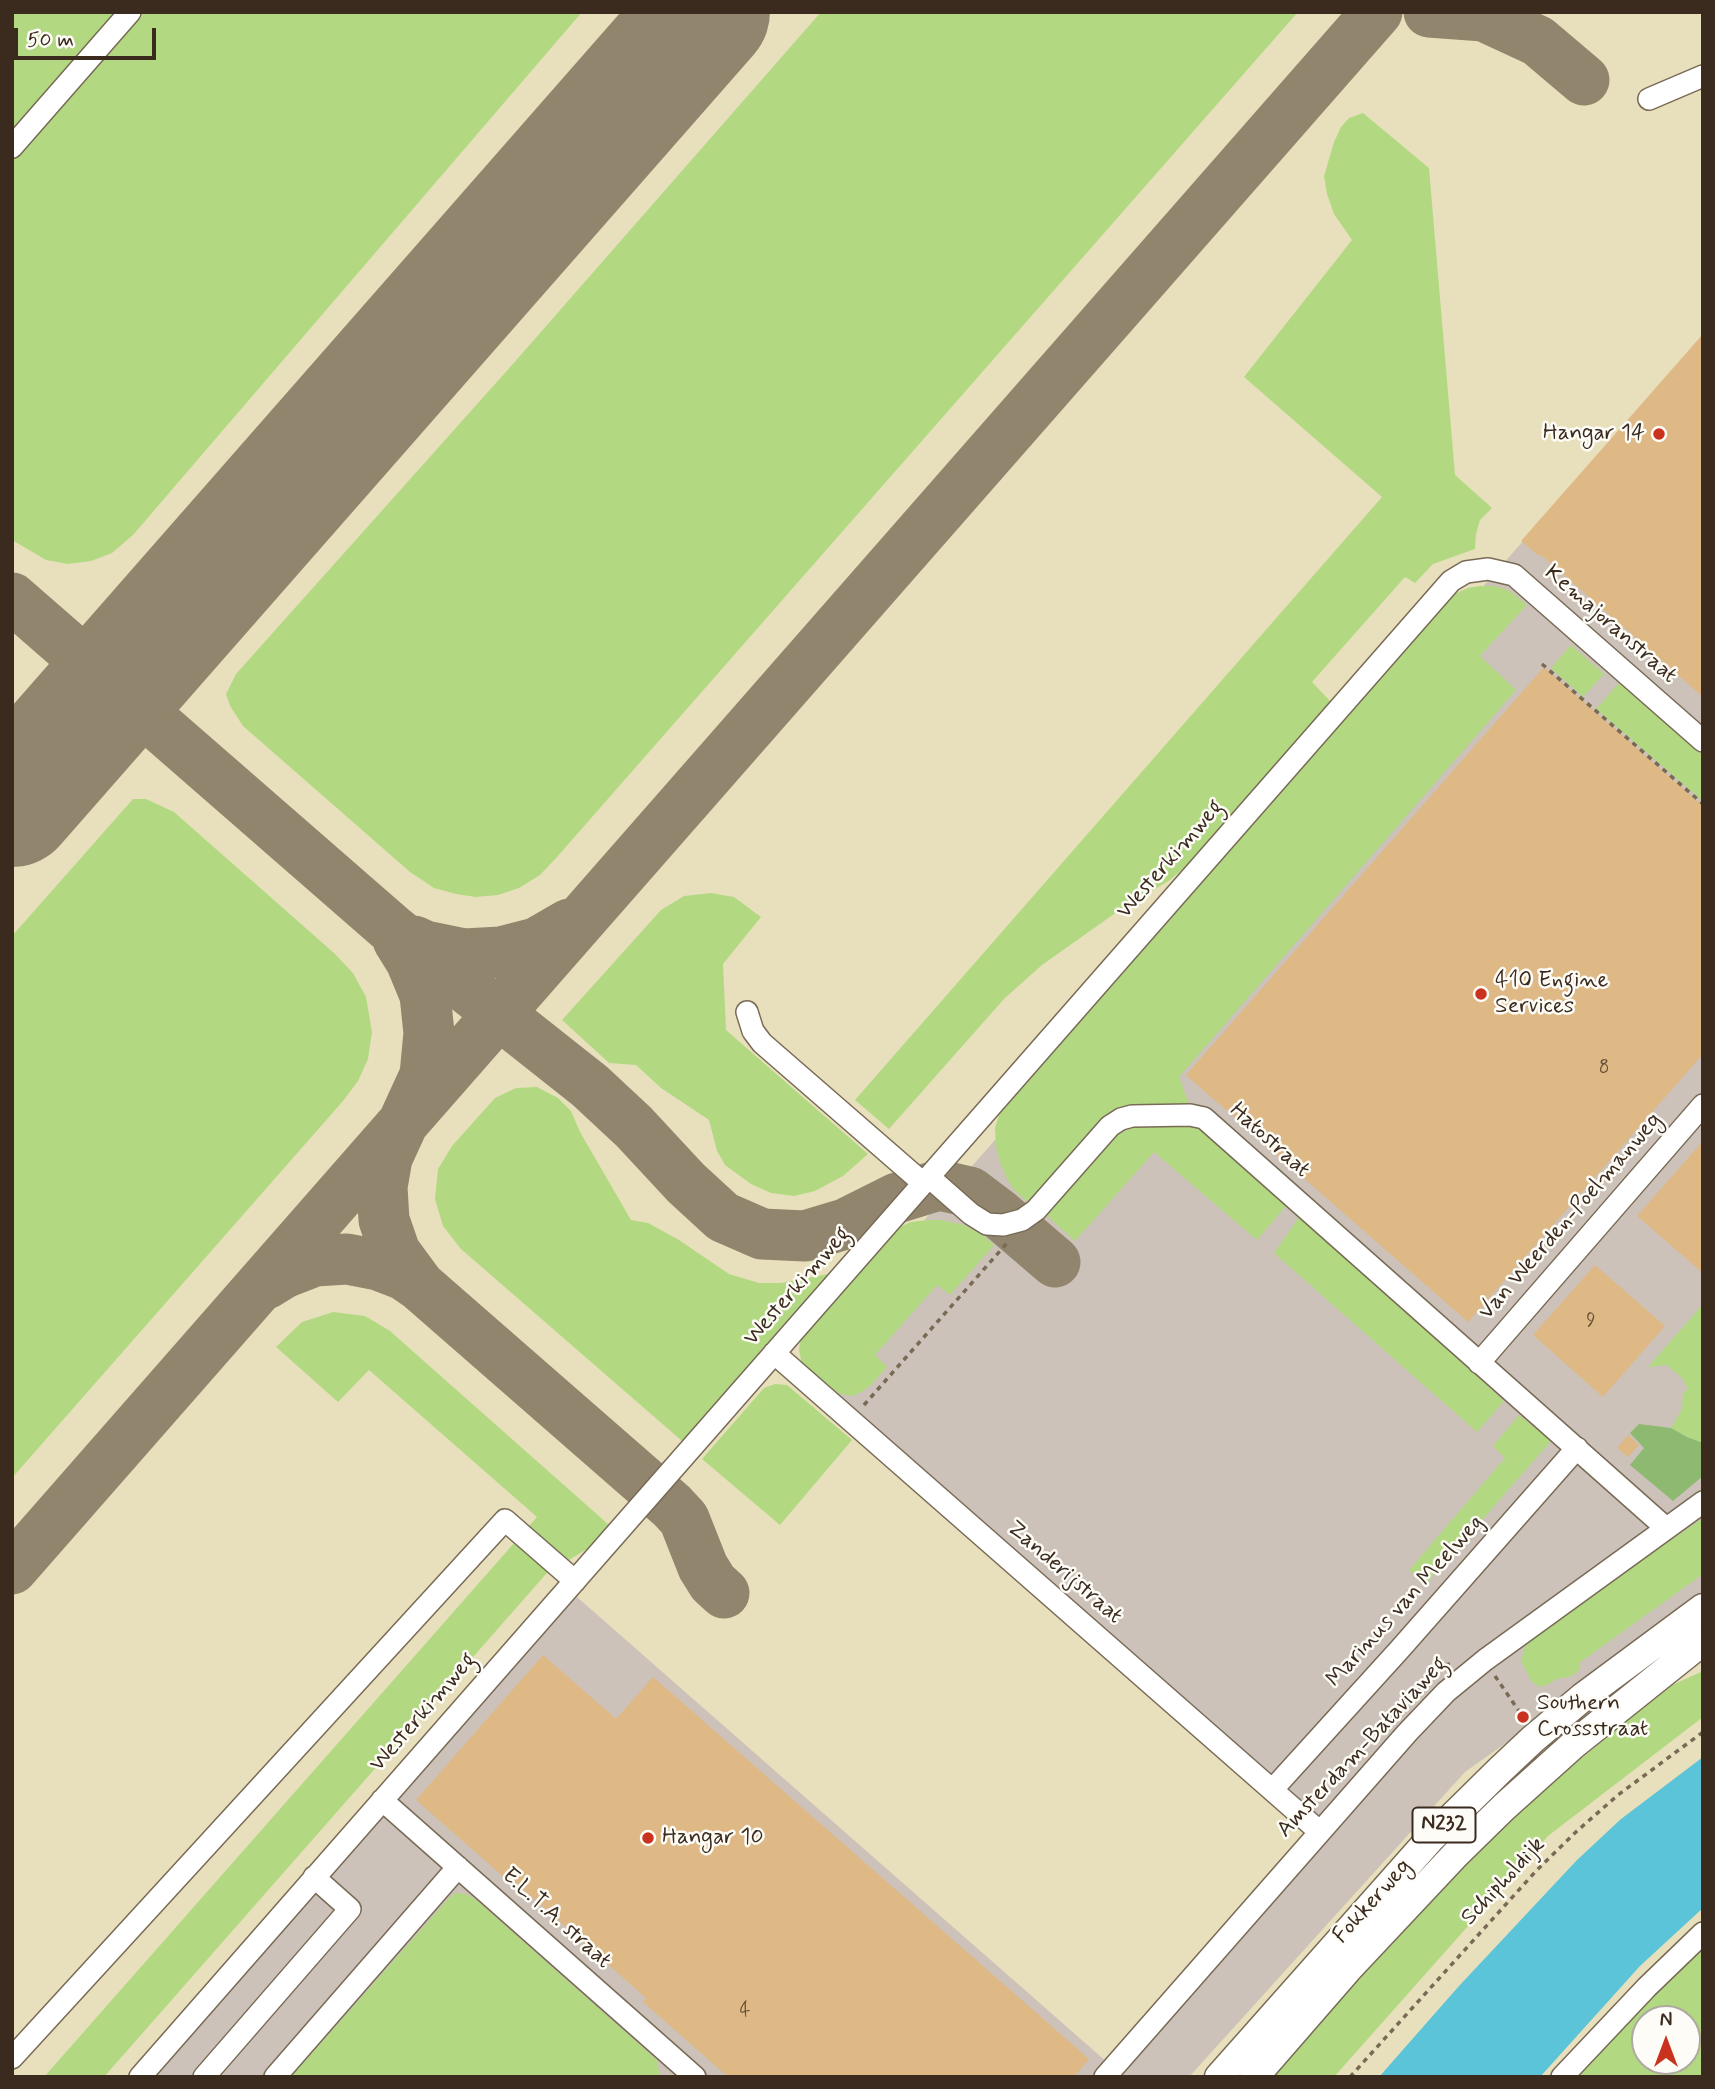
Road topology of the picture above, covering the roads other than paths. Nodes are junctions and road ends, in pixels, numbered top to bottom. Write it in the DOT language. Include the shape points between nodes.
graph roads {
  1 [pos="130,12"];
  2 [pos="1703,76"];
  3 [pos="1649,99"];
  4 [pos="12,146"];
  5 [pos="1514,575"];
  6 [pos="1703,741"];
  7 [pos="747,1012"];
  8 [pos="1703,1105"];
  9 [pos="926,1180"];
  10 [pos="774,1353"];
  11 [pos="1479,1363"];
  12 [pos="1577,1448"];
  13 [pos="1703,1502"];
  14 [pos="1666,1528"];
  15 [pos="575,1581"];
  16 [pos="1703,1608"];
  17 [pos="1703,1641"];
  18 [pos="1273,1789"];
  19 [pos="382,1800"];
  20 [pos="1320,1832"];
  21 [pos="458,1867"];
  22 [pos="314,1877"];
  23 [pos="1703,1933"];
  24 [pos="12,2058"];
  25 [pos="685,2074"];
  26 [pos="140,2077"];
  27 [pos="204,2077"];
  28 [pos="275,2077"];
  29 [pos="1105,2077"];
  30 [pos="1219,2077"];
  31 [pos="1254,2077"];
  32 [pos="1562,2077"];
  1 -- 4 [label="street"];
  2 -- 3 [label="street"];
  5 -- 6 [label="street, Kemajoranstraat"];
  5 -- 9 [label="street, Westerkimweg" via="1489,569 1466,572 1451,581"];
  7 -- 9 [label="street" via="762,1043"];
  8 -- 11 [label="street, Van Weerden-Poelmanweg"];
  9 -- 10 [label="street, Westerkimweg"];
  9 -- 11 [label="street, Hatostraat" via="986,1224 1003,1225 1036,1210 1121,1119 1204,1118"];
  10 -- 15 [label="street, Westerkimweg"];
  10 -- 18 [label="street, Zanderijstraat"];
  11 -- 12 [label="street, Hatostraat"];
  12 -- 14 [label="street, Hatostraat"];
  12 -- 18 [label="street, Marinus van Meelweg"];
  13 -- 14 [label="street, Amsterdam-Bataviaweg"];
  14 -- 20 [label="street, Amsterdam-Bataviaweg" via="1446,1692"];
  15 -- 19 [label="street, Westerkimweg"];
  15 -- 24 [label="street" via="505,1520"];
  16 -- 30 [label="main road, Fokkerweg / N232" via="1583,1697 1500,1770 1430,1838"];
  17 -- 31 [label="main road, Fokkerweg / N232" via="1504,1807 1374,1941"];
  18 -- 20 [label="street, Zanderijstraat"];
  19 -- 21 [label="street, E.L.T.A. straat"];
  19 -- 22 [label="street, Westerkimweg"];
  20 -- 29 [label="street, Amsterdam-Bataviaweg"];
  21 -- 25 [label="street, E.L.T.A. straat"];
  21 -- 28 [label="street"];
  22 -- 26 [label="street, Westerkimweg"];
  22 -- 27 [label="street" via="350,1909"];
  23 -- 32 [label="street"];
}
